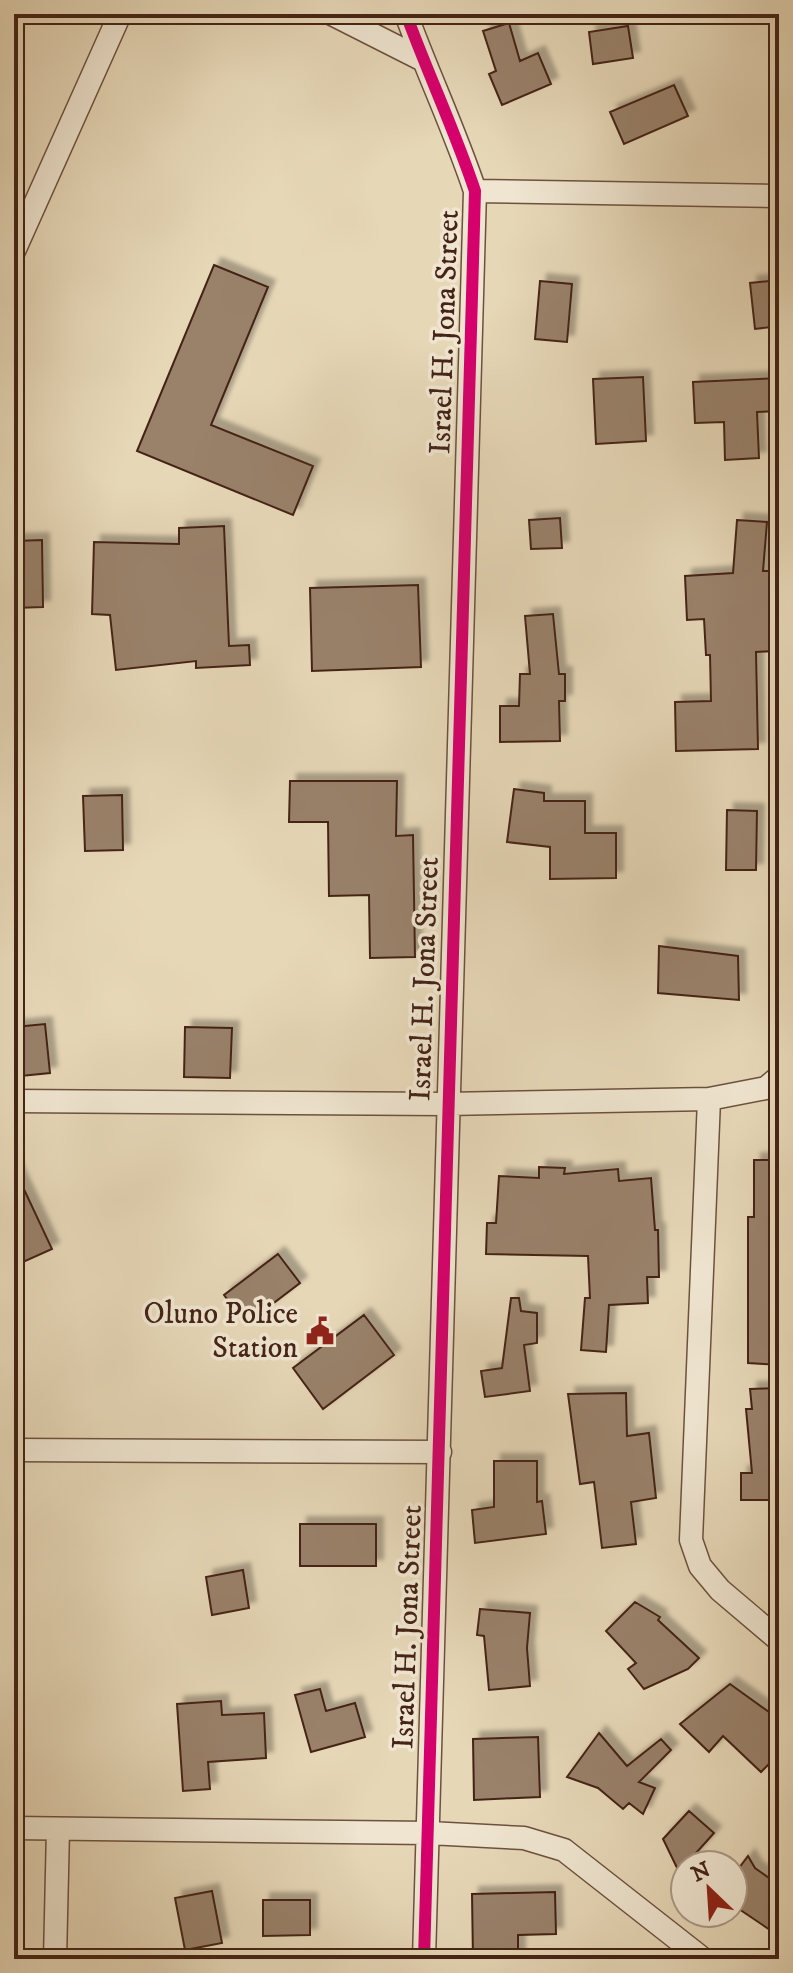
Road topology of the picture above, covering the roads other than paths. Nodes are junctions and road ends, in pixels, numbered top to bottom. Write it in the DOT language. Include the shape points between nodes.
graph roads {
  1 [pos="120,14"];
  2 [pos="332,14"];
  3 [pos="406,14"];
  4 [pos="423,60"];
  5 [pos="475,191"];
  6 [pos="779,196"];
  7 [pos="14,251"];
  8 [pos="779,1077"];
  9 [pos="709,1099"];
  10 [pos="14,1101"];
  11 [pos="447,1104"];
  12 [pos="14,1450"];
  13 [pos="440,1452"];
  14 [pos="779,1640"];
  15 [pos="14,1828"];
  16 [pos="58,1829"];
  17 [pos="429,1833"];
  18 [pos="55,1959"];
  19 [pos="424,1959"];
  20 [pos="703,1959"];
  1 -- 7 [label="street"];
  2 -- 4 [label="street"];
  3 -- 4 [label="street, Israel H. Jona Street"];
  4 -- 5 [label="street, Israel H. Jona Street"];
  5 -- 6 [label="street"];
  5 -- 11 [label="street, Israel H. Jona Street"];
  8 -- 9 [label="street" via="766,1088"];
  9 -- 11 [label="street"];
  9 -- 14 [label="street" via="691,1540 700,1566 720,1590"];
  10 -- 11 [label="street"];
  11 -- 13 [label="street, Israel H. Jona Street"];
  12 -- 13 [label="street"];
  13 -- 17 [label="street, Israel H. Jona Street"];
  15 -- 16 [label="street"];
  16 -- 17 [label="street"];
  16 -- 18 [label="street"];
  17 -- 19 [label="street, Israel H. Jona Street"];
  17 -- 20 [label="street" via="524,1838 564,1850"];
}
